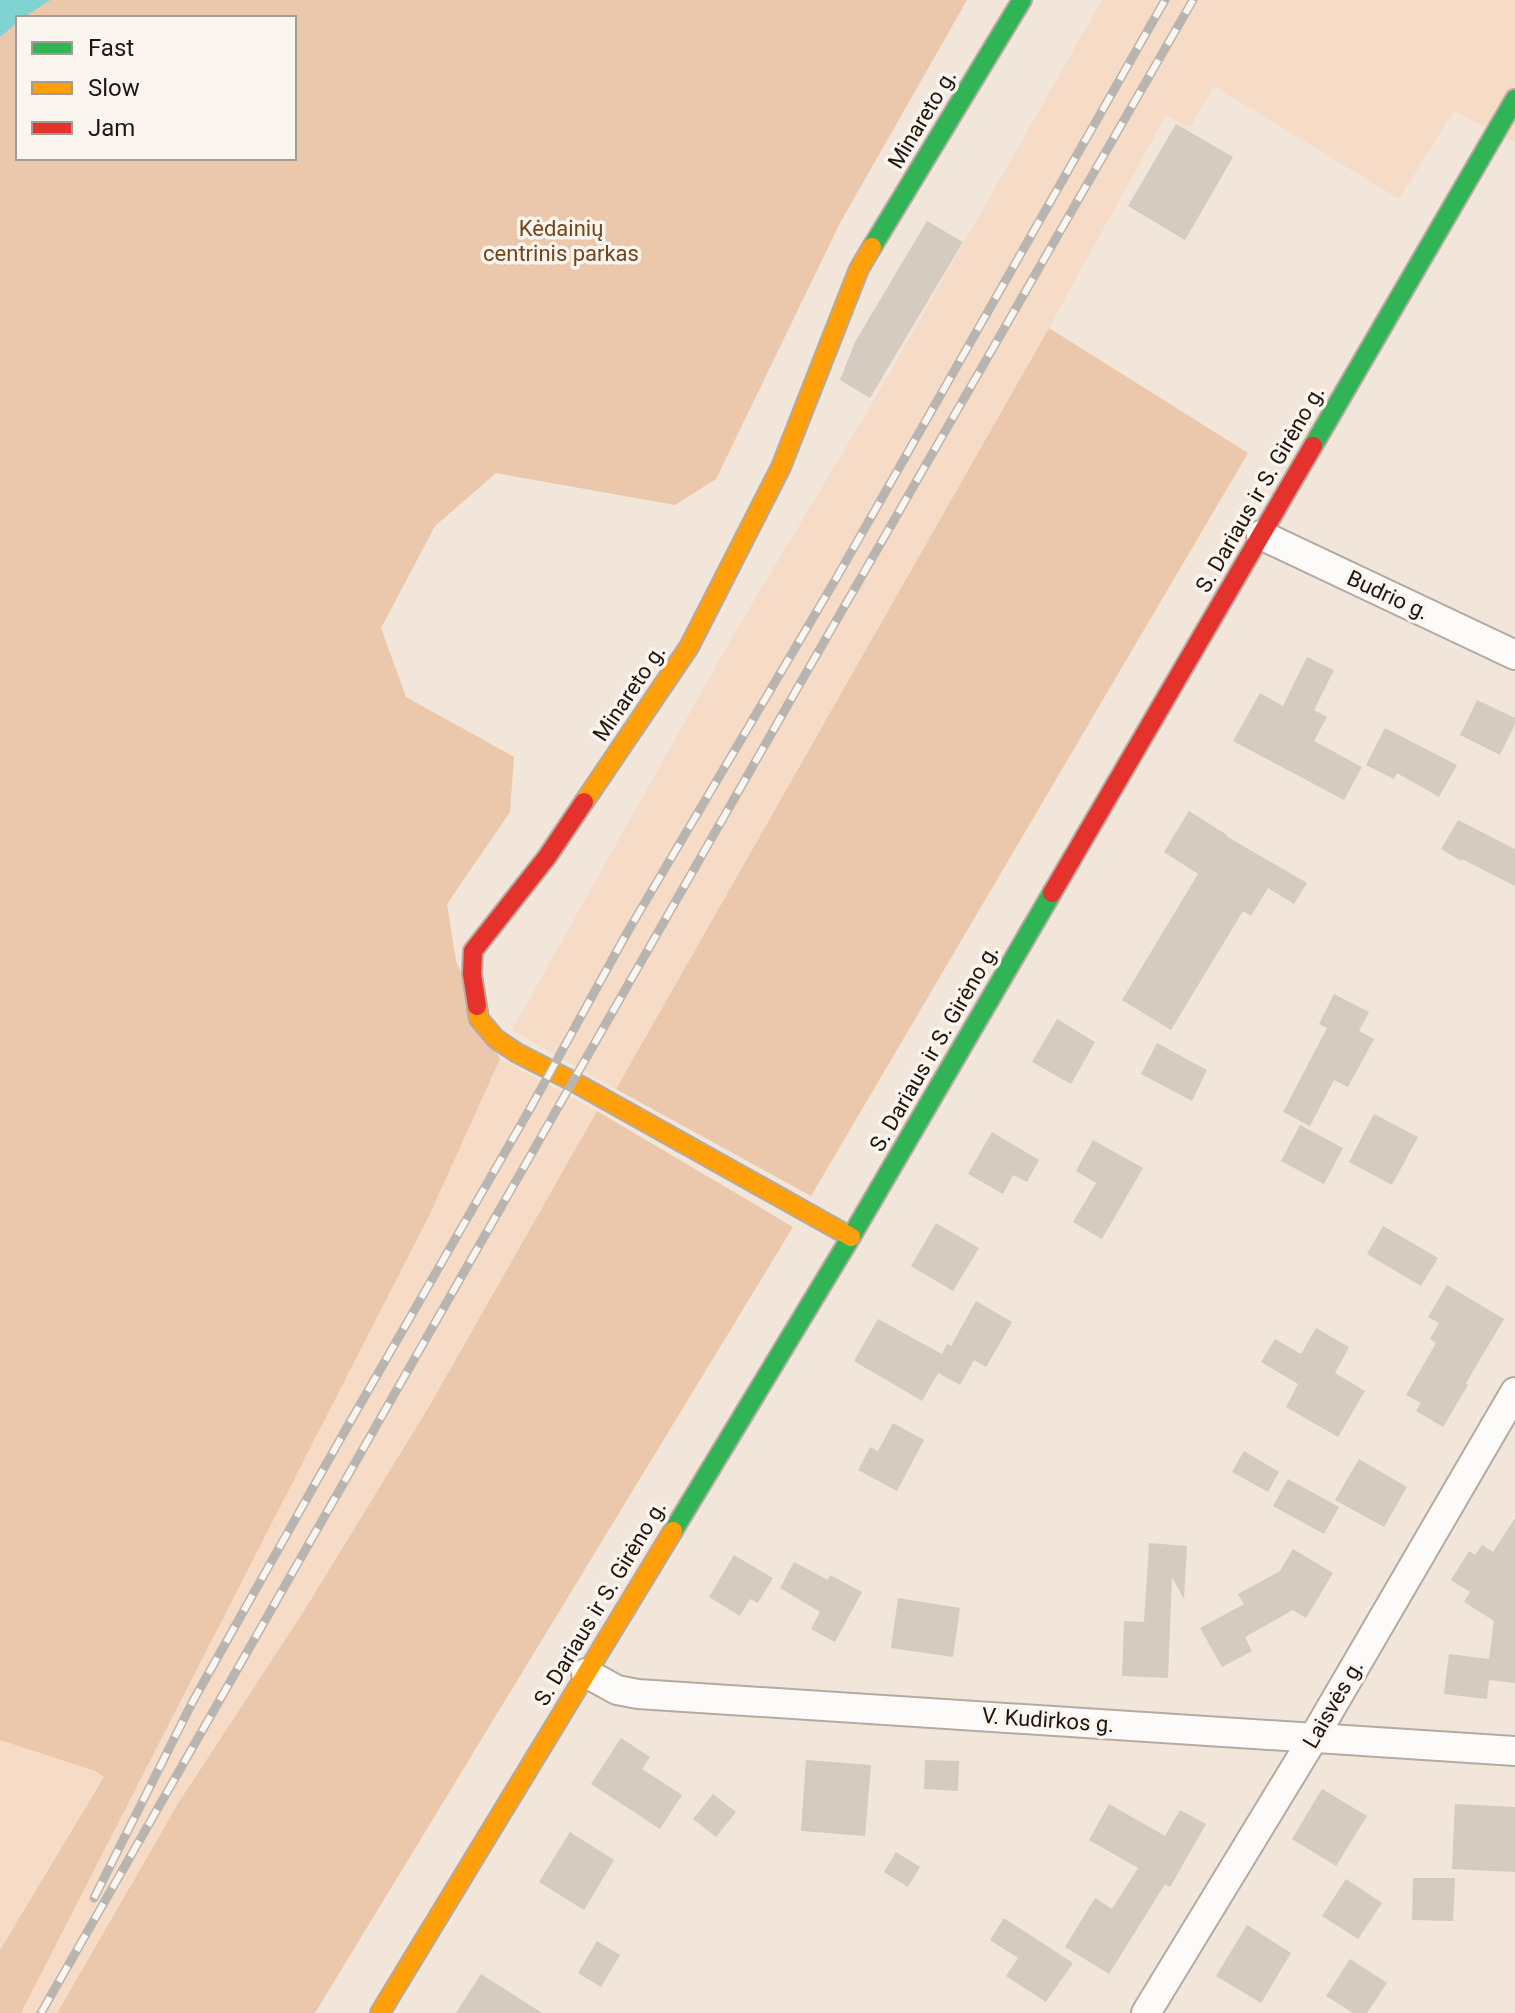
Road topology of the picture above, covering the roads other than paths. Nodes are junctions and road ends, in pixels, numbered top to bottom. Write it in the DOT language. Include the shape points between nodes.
graph roads {
  1 [pos="1022,0"];
  2 [pos="1515,99"];
  3 [pos="1261,535"];
  4 [pos="1515,655"];
  5 [pos="851,1237"];
  6 [pos="1515,1392"];
  7 [pos="586,1673"];
  8 [pos="1314,1737"];
  9 [pos="1515,1751"];
  10 [pos="380,2013"];
  11 [pos="1146,2013"];
  1 -- 5 [label="main road, Minareto g." via="859,269 781,467 689,647 547,857 473,951 479,1019 496,1039"];
  2 -- 3 [label="main road, S. Dariaus ir S. Girėno g."];
  3 -- 4 [label="street, Budrio g."];
  3 -- 5 [label="main road, S. Dariaus ir S. Girėno g."];
  5 -- 7 [label="main road, S. Dariaus ir S. Girėno g."];
  6 -- 8 [label="street, Laisvės g."];
  7 -- 8 [label="street, V. Kudirkos g." via="617,1690 638,1694"];
  7 -- 10 [label="main road, S. Dariaus ir S. Girėno g."];
  8 -- 9 [label="street, V. Kudirkos g."];
  8 -- 11 [label="street, Laisvės g."];
}
